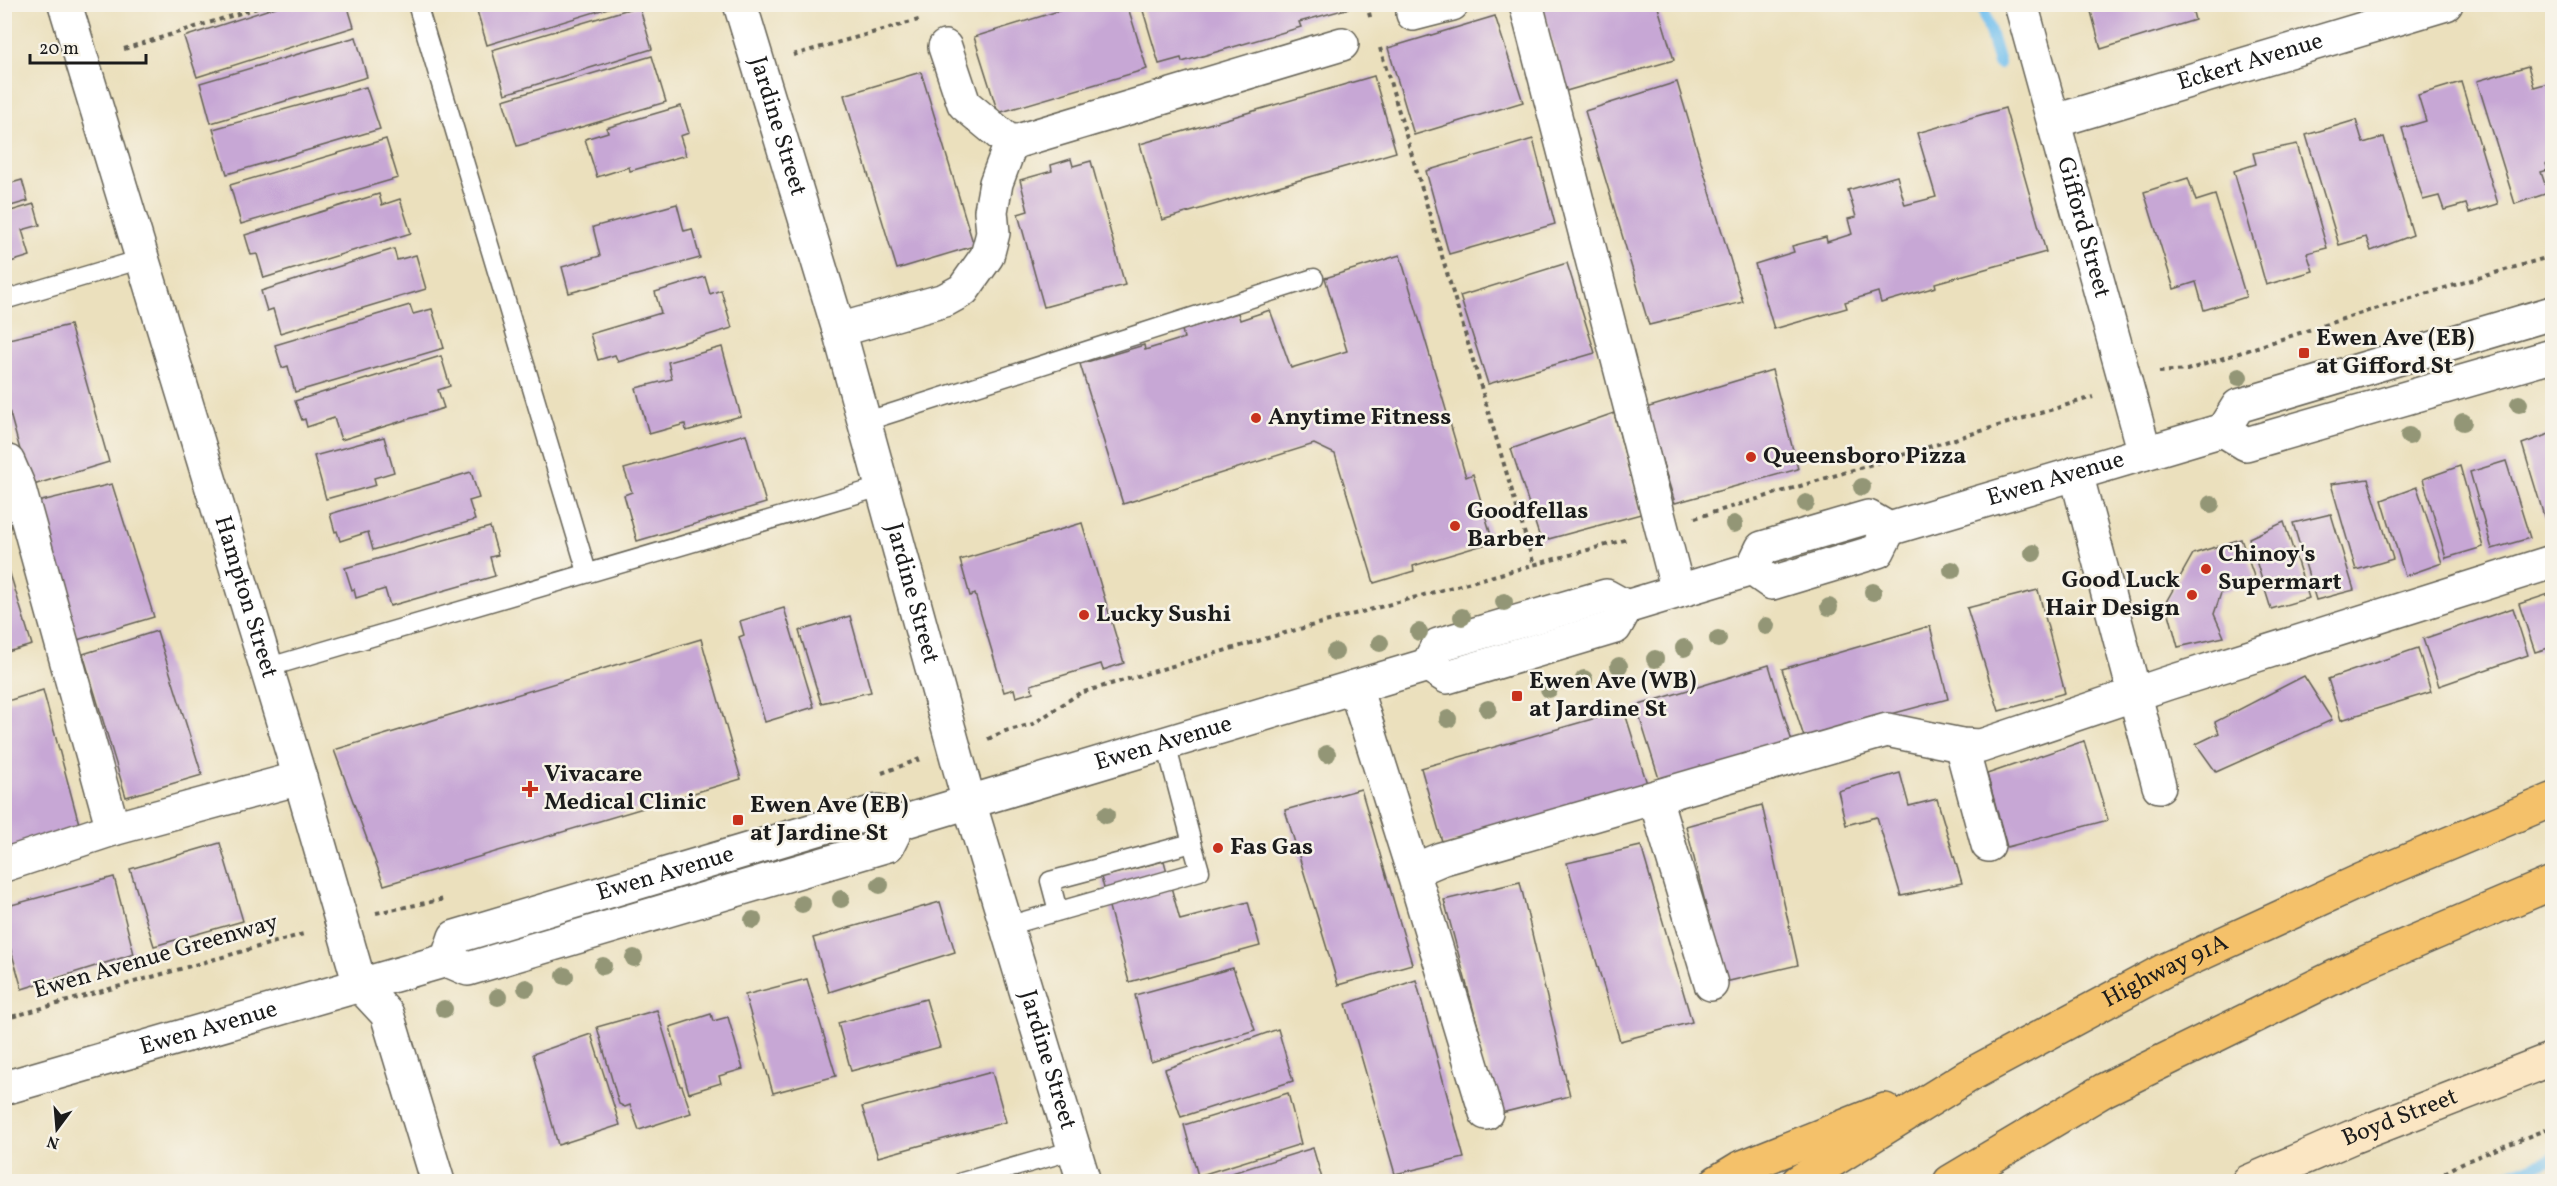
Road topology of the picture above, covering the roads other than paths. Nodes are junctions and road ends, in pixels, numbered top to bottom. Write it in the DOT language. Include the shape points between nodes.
graph roads {
  1 [pos="65,4"];
  2 [pos="417,4"];
  3 [pos="740,4"];
  4 [pos="1452,4"];
  5 [pos="1527,4"];
  6 [pos="2021,4"];
  7 [pos="2446,4"];
  8 [pos="1413,14"];
  9 [pos="1342,44"];
  10 [pos="945,47"];
  11 [pos="2055,122"];
  12 [pos="1011,143"];
  13 [pos="142,259"];
  14 [pos="1314,278"];
  15 [pos="4,300"];
  16 [pos="2553,313"];
  17 [pos="840,330"];
  18 [pos="2553,356"];
  19 [pos="864,422"];
  20 [pos="2223,430"];
  21 [pos="2145,453"];
  22 [pos="4,461"];
  23 [pos="2076,473"];
  24 [pos="884,486"];
  25 [pos="2553,562"];
  26 [pos="587,572"];
  27 [pos="1678,591"];
  28 [pos="266,668"];
  29 [pos="1355,687"];
  30 [pos="2135,694"];
  31 [pos="1166,744"];
  32 [pos="1961,745"];
  33 [pos="300,778"];
  34 [pos="2159,786"];
  35 [pos="1655,798"];
  36 [pos="2553,800"];
  37 [pos="969,802"];
  38 [pos="113,829"];
  39 [pos="1192,843"];
  40 [pos="1988,844"];
  41 [pos="4,864"];
  42 [pos="1413,871"];
  43 [pos="2553,883"];
  44 [pos="1058,911"];
  45 [pos="1007,926"];
  46 [pos="1711,984"];
  47 [pos="360,985"];
  48 [pos="2553,1059"];
  49 [pos="1968,1076"];
  50 [pos="4,1088"];
  51 [pos="1486,1113"];
  52 [pos="1074,1150"];
  53 [pos="2268,1177"];
  54 [pos="438,1182"];
  55 [pos="962,1182"];
  56 [pos="1084,1182"];
  57 [pos="1717,1182"];
  58 [pos="1798,1182"];
  59 [pos="1950,1182"];
  1 -- 13 [label="street, Hampton Street"];
  2 -- 26 [label="lane"];
  3 -- 17 [label="street, Jardine Street"];
  4 -- 8 [label="street"];
  5 -- 27 [label="street"];
  6 -- 11 [label="street, Gifford Street"];
  7 -- 11 [label="street, Eckert Avenue"];
  9 -- 12 [label="street"];
  10 -- 12 [label="street" via="964,104"];
  11 -- 21 [label="street, Gifford Street"];
  12 -- 17 [label="street" via="996,183 991,211 993,233 987,256 963,290 945,300"];
  13 -- 15 [label="lane"];
  13 -- 28 [label="street, Hampton Street"];
  14 -- 19 [label="lane"];
  16 -- 20 [label="street" via="2238,406"];
  17 -- 19 [label="street, Jardine Street"];
  18 -- 20 [label="street" via="2246,444"];
  19 -- 24 [label="street, Jardine Street"];
  20 -- 21 [label="street, Ewen Avenue"];
  21 -- 23 [label="street, Ewen Avenue"];
  22 -- 38 [label="street" via="18,485"];
  23 -- 27 [label="street, Ewen Avenue" via="1889,529 1868,517 1762,548 1752,569"];
  23 -- 30 [label="street"];
  24 -- 26 [label="lane"];
  24 -- 37 [label="street, Jardine Street"];
  25 -- 30 [label="street"];
  26 -- 28 [label="lane"];
  27 -- 29 [label="street, Ewen Avenue" via="1626,607 1606,596 1438,645 1428,665"];
  28 -- 33 [label="street, Hampton Street"];
  29 -- 31 [label="street, Ewen Avenue"];
  29 -- 42 [label="street"];
  30 -- 32 [label="street" via="1981,746"];
  30 -- 34 [label="street"];
  31 -- 37 [label="street, Ewen Avenue"];
  31 -- 39 [label="lane"];
  32 -- 35 [label="street" via="1887,730"];
  32 -- 40 [label="street"];
  33 -- 38 [label="street"];
  33 -- 47 [label="street, Hampton Street"];
  35 -- 42 [label="street" via="1441,859"];
  35 -- 46 [label="street"];
  36 -- 49 [label="highway, Highway 91A" via="2362,880 2163,972"];
  37 -- 45 [label="street, Jardine Street"];
  37 -- 47 [label="street, Ewen Avenue" via="899,823 879,811 455,937 447,960"];
  38 -- 41 [label="street"];
  39 -- 44 [label="lane" via="1200,871"];
  39 -- 44 [label="lane" via="1050,881"];
  42 -- 51 [label="street"];
  43 -- 59 [label="highway" via="2355,967 2104,1090"];
  44 -- 45 [label="lane"];
  45 -- 52 [label="street, Jardine Street"];
  47 -- 50 [label="street, Ewen Avenue"];
  47 -- 54 [label="street, Hampton Street" via="387,1014"];
  48 -- 53 [label="main road, Boyd Street"];
  49 -- 57 [label="highway" via="1740,1168"];
  49 -- 58 [label="highway, Highway 91A"];
  52 -- 55 [label="lane"];
  52 -- 56 [label="street, Jardine Street"];
}
